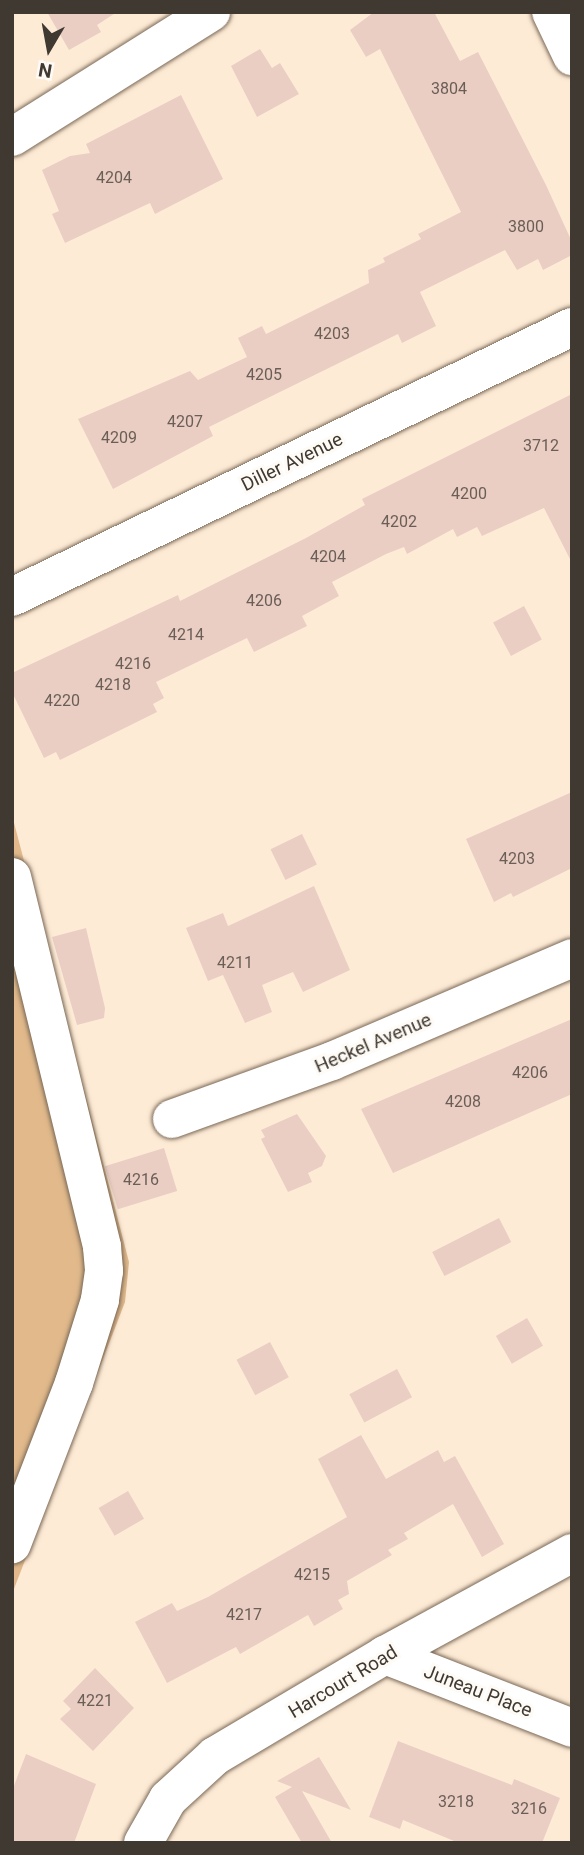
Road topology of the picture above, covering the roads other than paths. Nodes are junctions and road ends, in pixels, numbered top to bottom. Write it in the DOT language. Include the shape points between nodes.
graph roads {
  1 [pos="211,12"];
  2 [pos="551,12"];
  3 [pos="572,56"];
  4 [pos="12,137"];
  5 [pos="572,327"];
  6 [pos="12,597"];
  7 [pos="12,877"];
  8 [pos="572,958"];
  9 [pos="172,1119"];
  10 [pos="12,1544"];
  11 [pos="572,1553"];
  12 [pos="385,1655"];
  13 [pos="572,1728"];
  14 [pos="143,1843"];
  1 -- 4 [label="street"];
  2 -- 3 [label="street"];
  5 -- 6 [label="street, Diller Avenue"];
  7 -- 10 [label="street" via="96,1221 104,1271 100,1300 74,1383"];
  8 -- 9 [label="street, Heckel Avenue" via="332,1061"];
  11 -- 12 [label="street, Harcourt Road"];
  12 -- 13 [label="street, Juneau Place"];
  12 -- 14 [label="street, Harcourt Road" via="188,1776 167,1799"];
}
